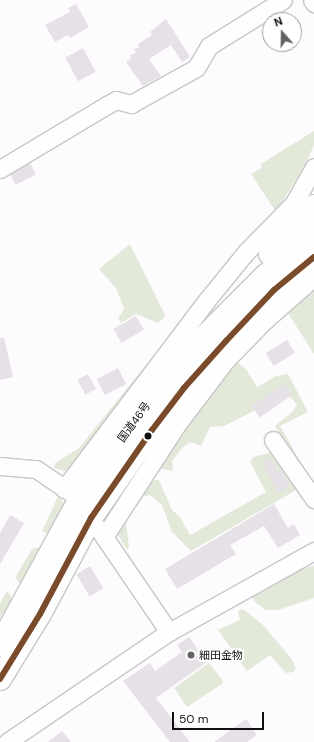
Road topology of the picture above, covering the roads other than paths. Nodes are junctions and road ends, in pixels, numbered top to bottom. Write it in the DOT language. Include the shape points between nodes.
graph roads {
  1 [pos="283,0"];
  2 [pos="312,0"];
  3 [pos="314,3"];
  4 [pos="314,168"];
  5 [pos="0,169"];
  6 [pos="314,206"];
  7 [pos="314,233"];
  8 [pos="314,256"];
  9 [pos="314,277"];
  10 [pos="199,342"];
  11 [pos="273,440"];
  12 [pos="0,466"];
  13 [pos="72,494"];
  14 [pos="314,499"];
  15 [pos="91,518"];
  16 [pos="104,537"];
  17 [pos="314,551"];
  18 [pos="169,632"];
  19 [pos="0,645"];
  20 [pos="0,679"];
  21 [pos="7,742"];
  1 -- 5 [label="street" via="208,46 196,68 131,104 116,100 111,102"];
  2 -- 3 [label="street"];
  4 -- 13 [label="street" via="294,203 246,252 207,300"];
  6 -- 10 [label="highway" via="258,267"];
  7 -- 10 [label="highway, 国道46号" via="264,277"];
  8 -- 15 [label="highway, 国道46号" via="274,290 184,388"];
  9 -- 16 [label="street" via="265,320 226,360 178,423"];
  10 -- 13 [label="highway, 国道46号"];
  11 -- 14 [label="street"];
  12 -- 13 [label="street" via="36,469"];
  13 -- 15 [label="street"];
  13 -- 19 [label="highway, 国道46号"];
  15 -- 16 [label="street"];
  15 -- 20 [label="highway, 国道46号" via="40,614"];
  16 -- 18 [label="street"];
  17 -- 18 [label="street"];
  18 -- 21 [label="street"];
}
